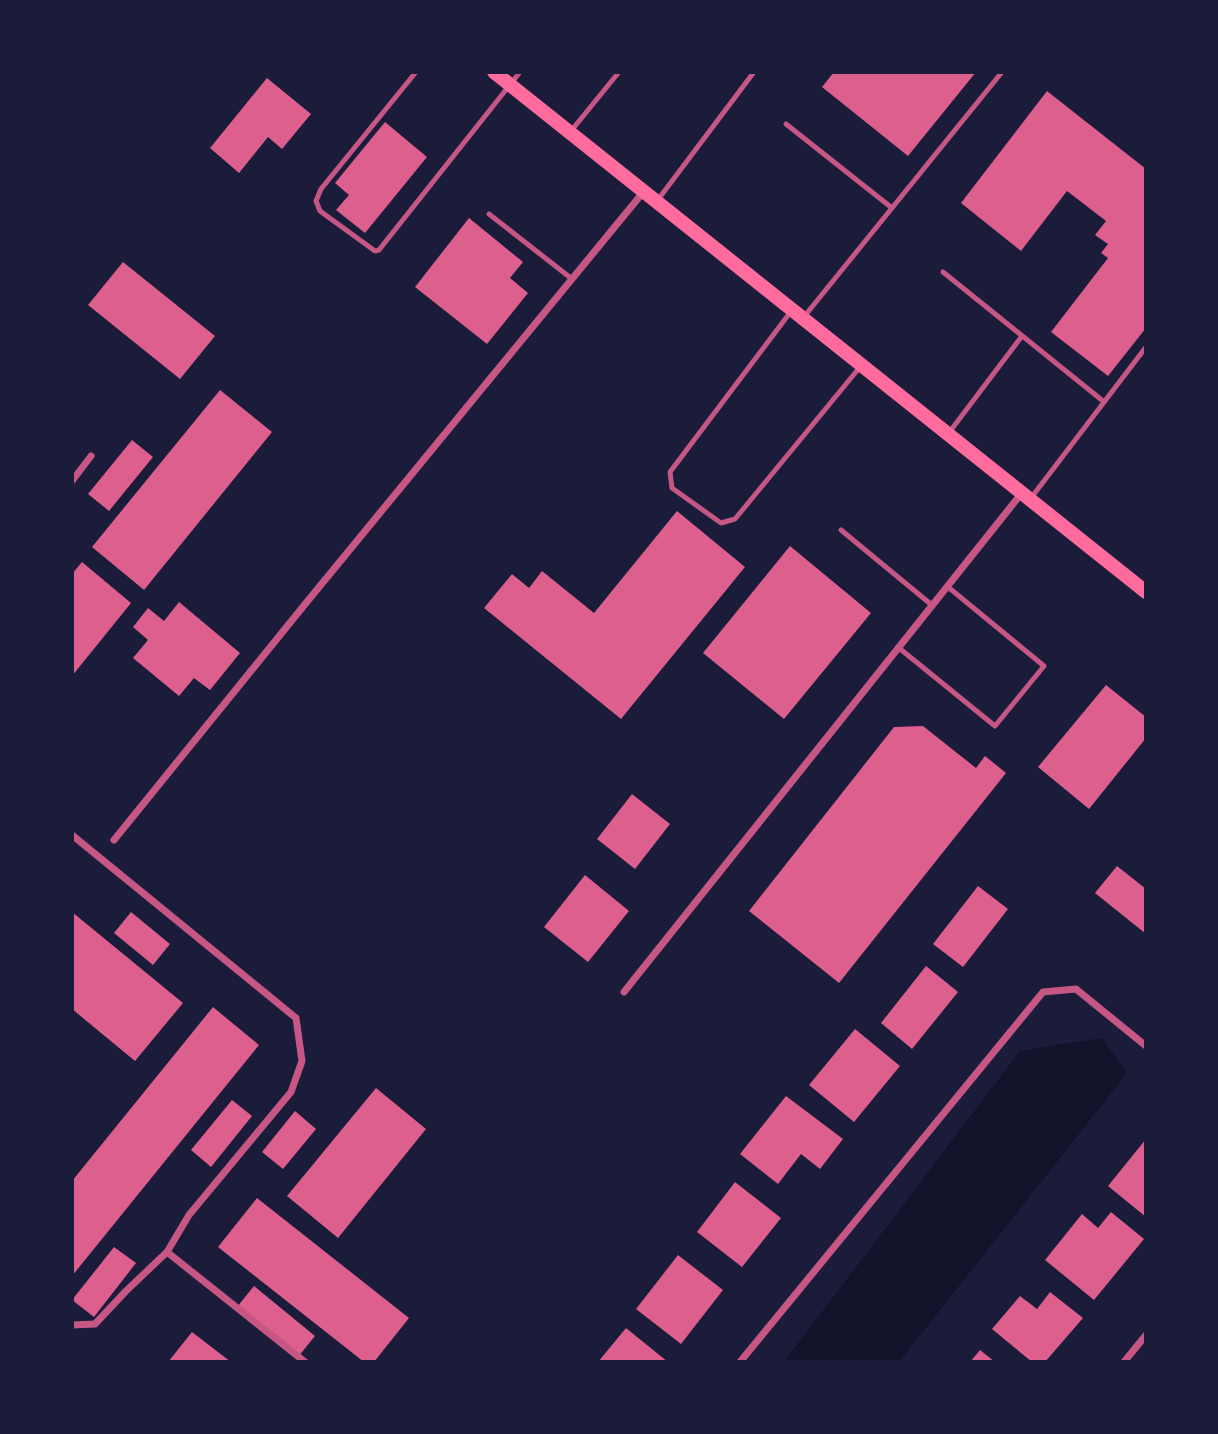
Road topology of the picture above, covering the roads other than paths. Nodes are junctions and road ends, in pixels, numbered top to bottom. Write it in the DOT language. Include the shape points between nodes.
graph roads {
  1 [pos="416,72"];
  2 [pos="494,72"];
  3 [pos="520,72"];
  4 [pos="619,72"];
  5 [pos="754,72"];
  6 [pos="1002,72"];
  7 [pos="510,84"];
  8 [pos="786,124"];
  9 [pos="571,131"];
  10 [pos="645,190"];
  11 [pos="657,201"];
  12 [pos="892,208"];
  13 [pos="489,214"];
  14 [pos="943,272"];
  15 [pos="572,279"];
  16 [pos="797,314"];
  17 [pos="1022,336"];
  18 [pos="1146,348"];
  19 [pos="862,365"];
  20 [pos="1103,401"];
  21 [pos="947,435"];
  22 [pos="91,456"];
  23 [pos="72,481"];
  24 [pos="1025,497"];
  25 [pos="841,530"];
  26 [pos="948,587"];
  27 [pos="1146,592"];
  28 [pos="933,606"];
  29 [pos="899,648"];
  30 [pos="72,835"];
  31 [pos="114,840"];
  32 [pos="624,992"];
  33 [pos="1146,1046"];
  34 [pos="167,1252"];
  35 [pos="72,1325"];
  36 [pos="1146,1335"];
  37 [pos="305,1362"];
  38 [pos="740,1362"];
  39 [pos="1124,1362"];
  1 -- 7 [label="lane" via="316,201 320,211 375,251"];
  2 -- 7 [label="main road"];
  3 -- 7 [label="lane"];
  4 -- 9 [label="lane"];
  5 -- 11 [label="lane"];
  6 -- 12 [label="lane"];
  7 -- 9 [label="main road"];
  8 -- 12 [label="lane"];
  9 -- 10 [label="main road"];
  10 -- 11 [label="main road"];
  10 -- 15 [label="street"];
  11 -- 16 [label="main road"];
  12 -- 16 [label="lane"];
  13 -- 15 [label="lane"];
  14 -- 17 [label="lane"];
  15 -- 31 [label="street"];
  16 -- 19 [label="main road"];
  16 -- 19 [label="lane" via="670,472 672,488 721,523 735,519"];
  17 -- 20 [label="lane"];
  17 -- 21 [label="lane"];
  18 -- 20 [label="lane"];
  19 -- 21 [label="main road"];
  20 -- 24 [label="lane"];
  21 -- 24 [label="main road"];
  22 -- 23 [label="street"];
  24 -- 26 [label="street"];
  24 -- 27 [label="main road"];
  25 -- 28 [label="lane"];
  26 -- 28 [label="street"];
  26 -- 29 [label="lane" via="1044,666 995,726"];
  28 -- 29 [label="street"];
  29 -- 32 [label="street"];
  30 -- 34 [label="street" via="296,1018 302,1061 291,1093 189,1215"];
  33 -- 38 [label="street" via="1076,989 1043,992"];
  34 -- 35 [label="street" via="95,1324"];
  34 -- 37 [label="street"];
  36 -- 39 [label="street"];
}
